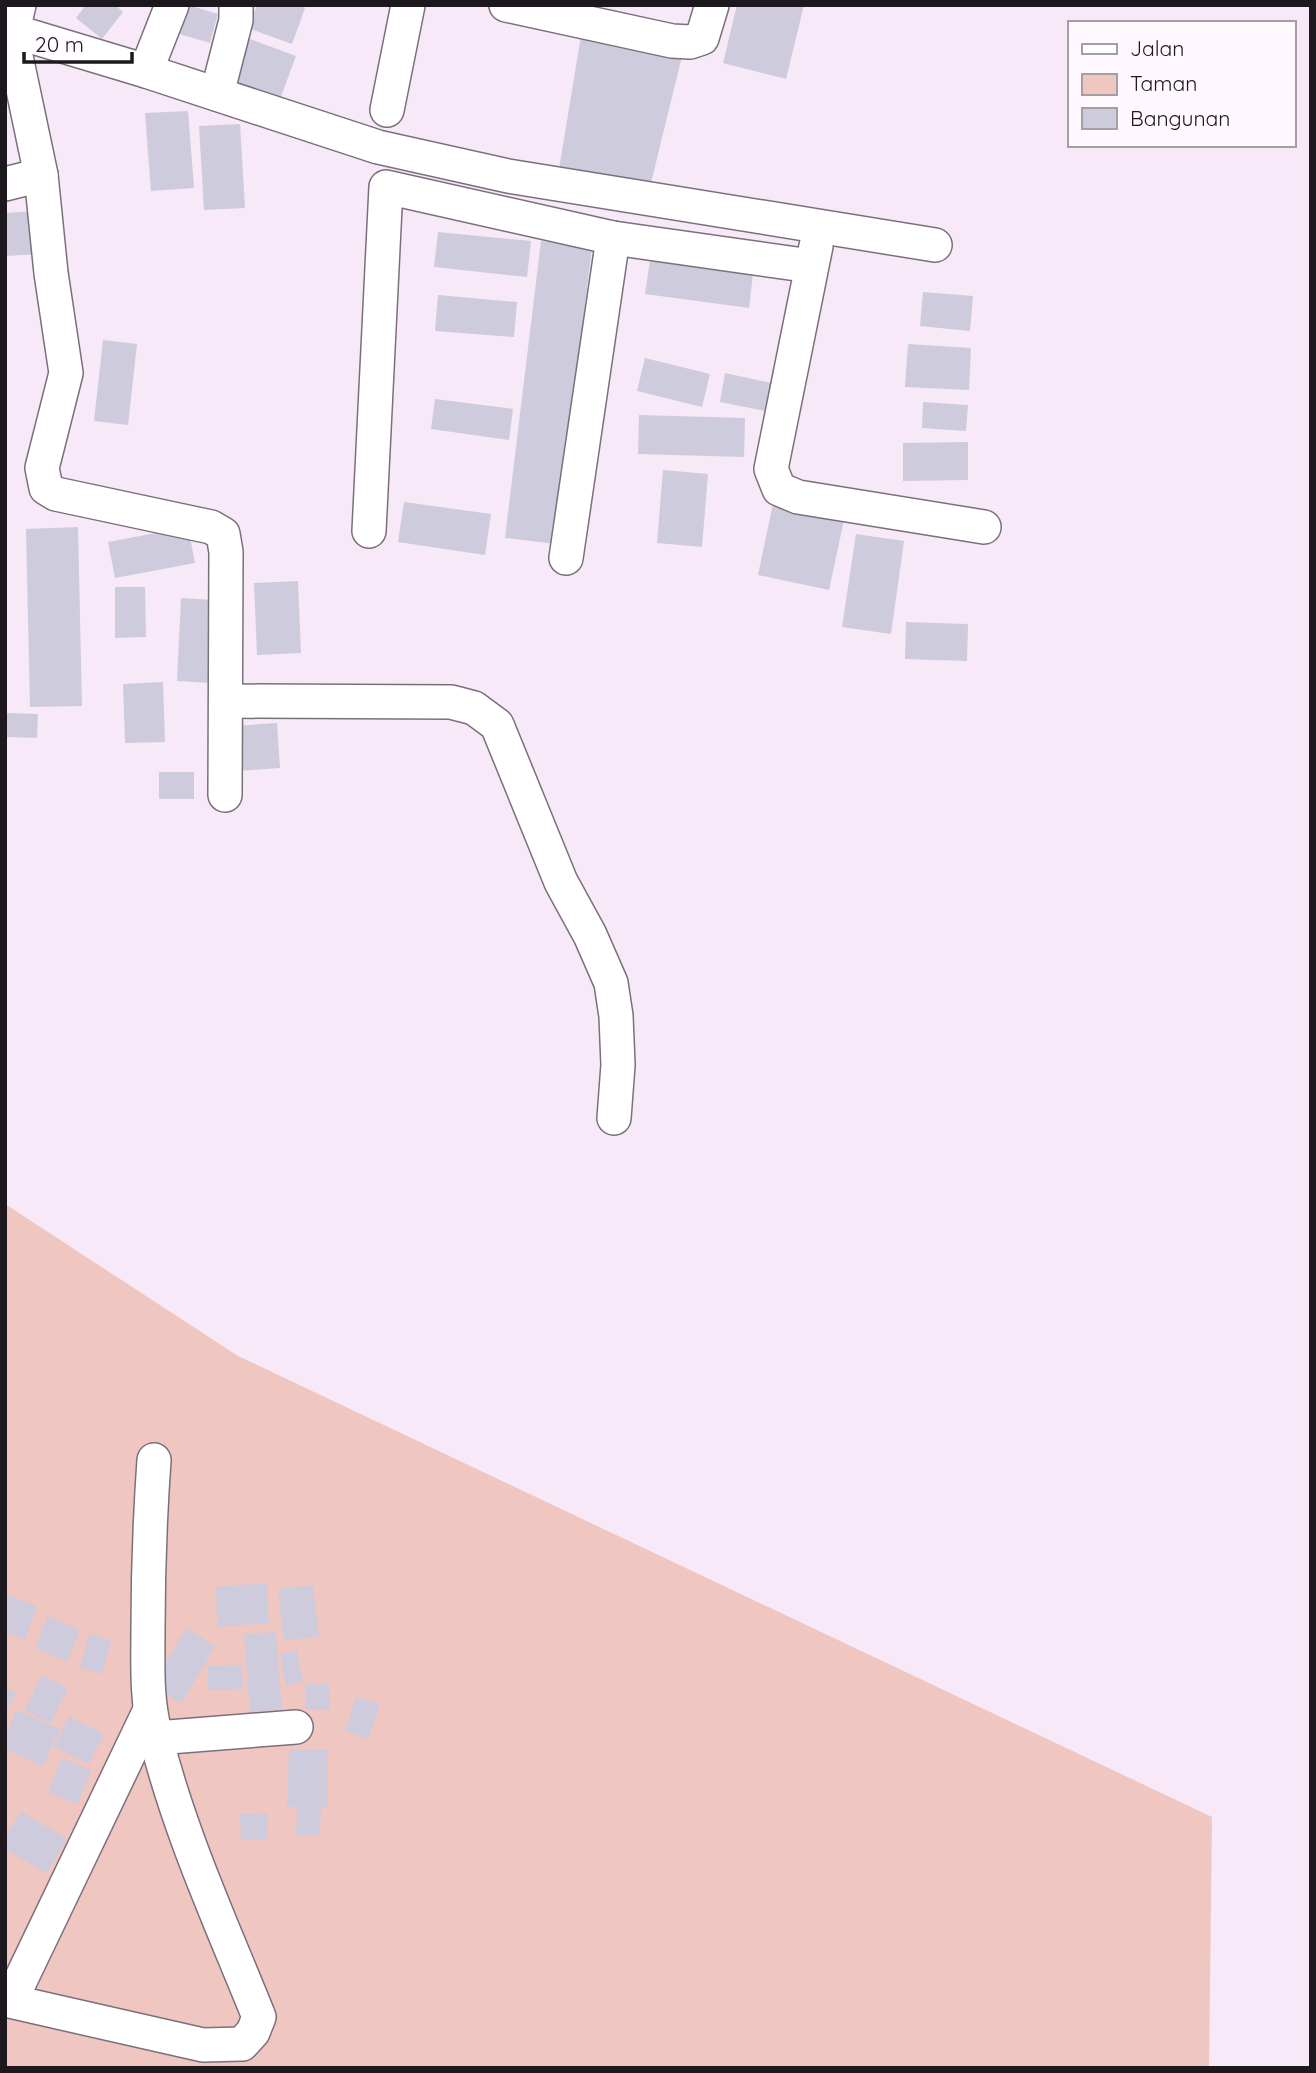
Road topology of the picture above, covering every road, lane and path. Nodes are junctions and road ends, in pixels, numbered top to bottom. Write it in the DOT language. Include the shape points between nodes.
graph roads {
  1 [pos="172,5"];
  2 [pos="236,5"];
  3 [pos="408,5"];
  4 [pos="712,5"];
  5 [pos="511,6"];
  6 [pos="16,18"];
  7 [pos="146,71"];
  8 [pos="217,94"];
  9 [pos="387,110"];
  10 [pos="41,176"];
  11 [pos="5,184"];
  12 [pos="820,226"];
  13 [pos="613,238"];
  14 [pos="935,245"];
  15 [pos="811,266"];
  16 [pos="984,527"];
  17 [pos="369,531"];
  18 [pos="566,558"];
  19 [pos="227,701"];
  20 [pos="225,795"];
  21 [pos="614,1118"];
  22 [pos="154,1460"];
  23 [pos="153,1725"];
  24 [pos="296,1727"];
  25 [pos="8,2000"];
  1 -- 7 [label="street"];
  2 -- 8 [label="street"];
  3 -- 9 [label="street"];
  4 -- 5 [label="street" via="702,38 690,42"];
  6 -- 7 [label="street"];
  6 -- 10 [label="street" via="14,47"];
  7 -- 8 [label="street"];
  8 -- 12 [label="street" via="378,147 495,173"];
  10 -- 11 [label="street"];
  10 -- 19 [label="street" via="66,373 43,468 46,488 211,527 223,534"];
  12 -- 14 [label="street"];
  12 -- 15 [label="street"];
  13 -- 15 [label="street"];
  13 -- 17 [label="street" via="386,187"];
  13 -- 18 [label="street"];
  15 -- 16 [label="street" via="772,469 779,489 798,497"];
  19 -- 20 [label="street"];
  19 -- 21 [label="street" via="451,702 474,708 497,725 561,882 611,983 618,1065"];
  22 -- 23 [label="street" via="148,1540"];
  23 -- 24 [label="street"];
  23 -- 25 [label="street"];
  23 -- 25 [label="street" via="165,1775 259,2017 253,2032 242,2044 203,2045"];
}
